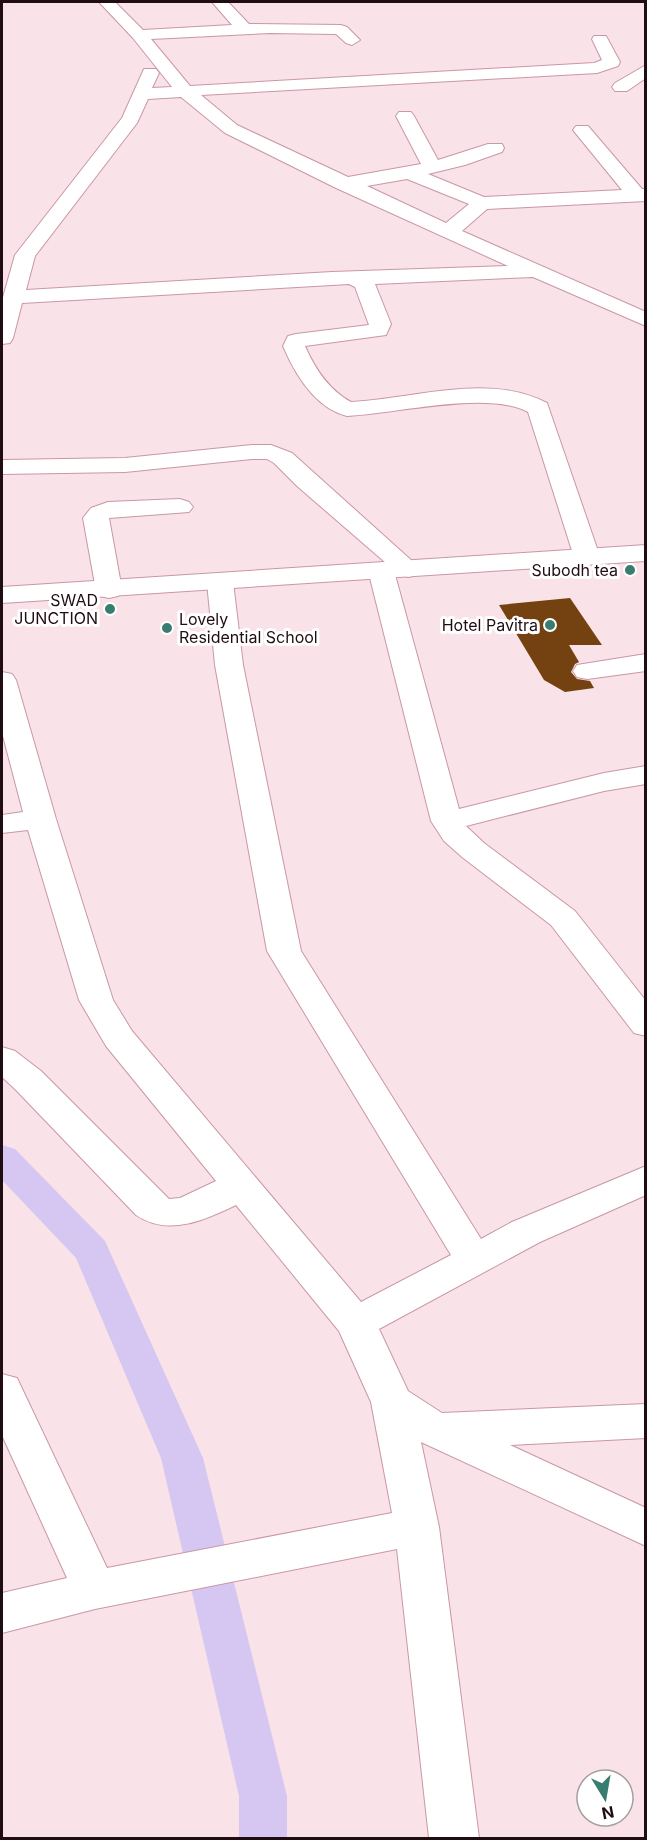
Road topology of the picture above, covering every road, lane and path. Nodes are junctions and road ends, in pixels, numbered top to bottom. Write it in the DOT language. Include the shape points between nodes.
graph roads {
  1 [pos="107,2"];
  2 [pos="220,2"];
  3 [pos="244,30"];
  4 [pos="139,35"];
  5 [pos="600,39"];
  6 [pos="352,40"];
  7 [pos="156,58"];
  8 [pos="645,70"];
  9 [pos="621,87"];
  10 [pos="185,91"];
  11 [pos="143,94"];
  12 [pos="405,116"];
  13 [pos="582,130"];
  14 [pos="495,148"];
  15 [pos="432,167"];
  16 [pos="409,173"];
  17 [pos="343,184"];
  18 [pos="641,196"];
  19 [pos="482,203"];
  20 [pos="448,232"];
  21 [pos="24,255"];
  22 [pos="2,257"];
  23 [pos="538,272"];
  24 [pos="352,278"];
  25 [pos="13,297"];
  26 [pos="645,320"];
  27 [pos="2,338"];
  28 [pos="2,467"];
  29 [pos="180,507"];
  30 [pos="645,554"];
  31 [pos="587,557"];
  32 [pos="395,569"];
  33 [pos="220,582"];
  34 [pos="109,590"];
  35 [pos="2,595"];
  36 [pos="645,662"];
  37 [pos="587,671"];
  38 [pos="2,680"];
  39 [pos="645,775"];
  40 [pos="40,819"];
  41 [pos="447,820"];
  42 [pos="2,825"];
  43 [pos="645,1025"];
  44 [pos="2,1059"];
  45 [pos="645,1179"];
  46 [pos="242,1185"];
  47 [pos="474,1260"];
  48 [pos="356,1323"];
  49 [pos="392,1402"];
  50 [pos="6,1408"];
  51 [pos="645,1421"];
  52 [pos="434,1429"];
  53 [pos="417,1527"];
  54 [pos="645,1528"];
  55 [pos="95,1590"];
  56 [pos="2,1613"];
  57 [pos="454,1839"];
  1 -- 4 [label="street"];
  2 -- 3 [label="street"];
  3 -- 4 [label="street"];
  3 -- 6 [label="street" via="330,28 341,30"];
  4 -- 7 [label="street"];
  5 -- 10 [label="street" via="612,62 597,68"];
  7 -- 10 [label="street"];
  7 -- 11 [label="street"];
  8 -- 9 [label="street"];
  10 -- 11 [label="street"];
  10 -- 17 [label="street" via="231,129"];
  11 -- 21 [label="street" via="123,130"];
  12 -- 15 [label="street"];
  13 -- 18 [label="street"];
  14 -- 15 [label="street"];
  15 -- 16 [label="street"];
  16 -- 17 [label="street"];
  16 -- 19 [label="street"];
  17 -- 20 [label="street"];
  18 -- 19 [label="street"];
  19 -- 20 [label="street"];
  20 -- 23 [label="street"];
  21 -- 22 [label="street"];
  21 -- 25 [label="street"];
  23 -- 24 [label="street"];
  23 -- 26 [label="street"];
  24 -- 25 [label="street"];
  24 -- 31 [label="street" via="364,283 380,324 378,330 296,341 299,359 310,376 347,408 473,397 517,398 534,404 539,408"];
  25 -- 27 [label="street"];
  28 -- 32 [label="street" via="125,465 271,452 283,458"];
  29 -- 34 [label="street" via="100,513 96,518"];
  30 -- 31 [label="street"];
  31 -- 32 [label="street"];
  32 -- 33 [label="street"];
  32 -- 41 [label="street"];
  33 -- 34 [label="street"];
  33 -- 47 [label="street" via="228,665 284,951"];
  34 -- 35 [label="street"];
  36 -- 37 [label="street"];
  38 -- 40 [label="street"];
  39 -- 41 [label="street"];
  40 -- 42 [label="street"];
  40 -- 46 [label="street" via="105,1018"];
  41 -- 43 [label="street" via="455,834 473,850 563,918"];
  44 -- 46 [label="street" via="161,1212 193,1208"];
  45 -- 47 [label="street" via="526,1232"];
  46 -- 48 [label="street"];
  47 -- 48 [label="street"];
  48 -- 49 [label="street"];
  49 -- 52 [label="street"];
  49 -- 53 [label="street"];
  50 -- 55 [label="street"];
  51 -- 52 [label="street"];
  52 -- 54 [label="street"];
  53 -- 55 [label="street"];
  53 -- 57 [label="street"];
  55 -- 56 [label="street"];
}
